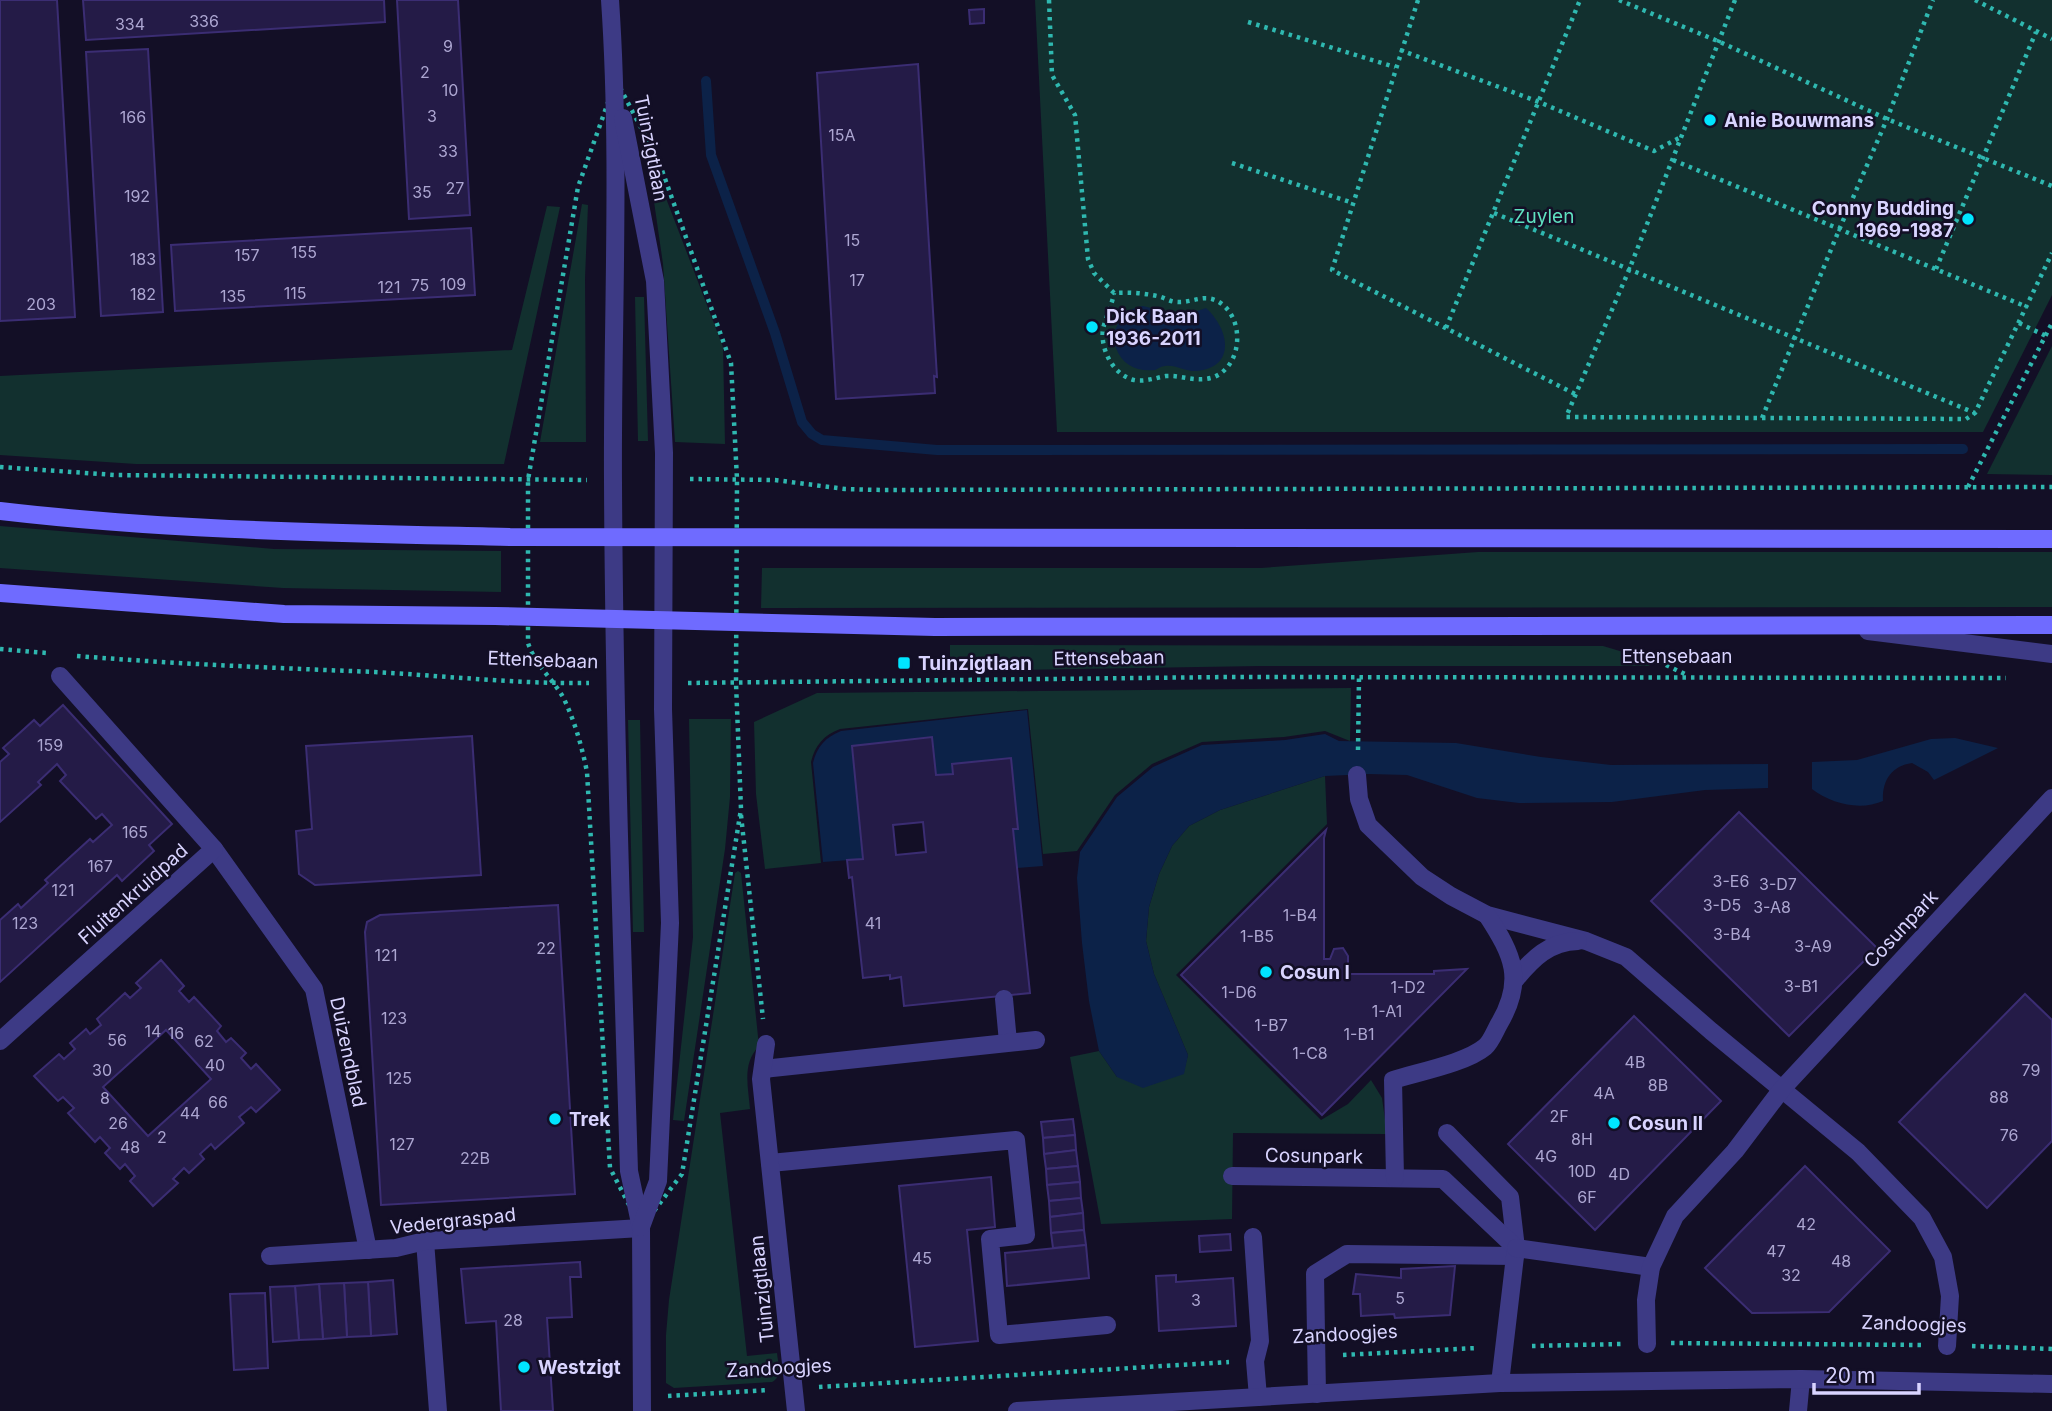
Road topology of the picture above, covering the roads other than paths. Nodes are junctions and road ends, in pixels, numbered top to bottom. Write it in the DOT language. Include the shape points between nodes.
graph roads {
  1 [pos="610,0"];
  2 [pos="616,80"];
  3 [pos="0,511"];
  4 [pos="614,537"];
  5 [pos="664,537"];
  6 [pos="2052,539"];
  7 [pos="0,593"];
  8 [pos="615,620"];
  9 [pos="664,621"];
  10 [pos="2052,625"];
  11 [pos="1826,626"];
  12 [pos="2052,654"];
  13 [pos="60,676"];
  14 [pos="1357,775"];
  15 [pos="2052,799"];
  16 [pos="214,849"];
  17 [pos="1487,915"];
  18 [pos="1586,941"];
  19 [pos="1516,980"];
  20 [pos="1003,999"];
  21 [pos="1036,1040"];
  22 [pos="0,1041"];
  23 [pos="1008,1042"];
  24 [pos="766,1044"];
  25 [pos="763,1069"];
  26 [pos="1782,1089"];
  27 [pos="1447,1133"];
  28 [pos="770,1163"];
  29 [pos="1232,1177"];
  30 [pos="1395,1178"];
  31 [pos="640,1228"];
  32 [pos="1253,1237"];
  33 [pos="425,1241"];
  34 [pos="368,1250"];
  35 [pos="1516,1252"];
  36 [pos="270,1256"];
  37 [pos="1651,1267"];
  38 [pos="1107,1325"];
  39 [pos="1647,1344"];
  40 [pos="1947,1346"];
  41 [pos="1801,1379"];
  42 [pos="1500,1383"];
  43 [pos="2052,1384"];
  44 [pos="1317,1394"];
  45 [pos="1258,1397"];
  46 [pos="642,1404"];
  47 [pos="438,1411"];
  48 [pos="796,1411"];
  49 [pos="1017,1411"];
  50 [pos="1798,1411"];
  1 -- 2 [label="street, Tuinzigtlaan"];
  2 -- 4 [label="street, Tuinzigtlaan"];
  2 -- 5 [label="street, Tuinzigtlaan" via="655,281"];
  3 -- 4 [label="main road" via="84,521 274,531"];
  4 -- 5 [label="main road"];
  4 -- 8 [label="street, Tuinzigtlaan"];
  5 -- 6 [label="main road"];
  5 -- 9 [label="street, Tuinzigtlaan"];
  7 -- 8 [label="main road, Ettensebaan" via="284,614"];
  8 -- 9 [label="main road, Ettensebaan"];
  8 -- 31 [label="street, Tuinzigtlaan" via="629,1171"];
  9 -- 11 [label="main road, Ettensebaan" via="935,627"];
  9 -- 31 [label="street, Tuinzigtlaan" via="670,937 658,1181"];
  10 -- 11 [label="main road, Ettensebaan"];
  11 -- 12 [label="street"];
  13 -- 16 [label="street, Fluitenkruidpad"];
  14 -- 17 [label="street" via="1368,825 1422,877"];
  15 -- 26 [label="street, Cosunpark"];
  16 -- 22 [label="street, Fluitenkruidpad"];
  16 -- 34 [label="street, Duizendblad" via="314,989"];
  17 -- 18 [label="street"];
  17 -- 19 [label="street" via="1505,943"];
  18 -- 19 [label="street" via="1548,948 1530,961"];
  18 -- 26 [label="street" via="1626,957"];
  19 -- 30 [label="street" via="1510,1006 1486,1047 1394,1080"];
  20 -- 23 [label="street"];
  21 -- 23 [label="street"];
  23 -- 25 [label="street"];
  24 -- 25 [label="street, Tuinzigtlaan"];
  25 -- 28 [label="street, Tuinzigtlaan"];
  26 -- 37 [label="street, Cosunpark" via="1735,1151 1675,1216"];
  26 -- 40 [label="street" via="1858,1152 1922,1219 1943,1257 1950,1296"];
  27 -- 35 [label="street" via="1510,1197"];
  28 -- 38 [label="street" via="1016,1140 1027,1235 990,1239 999,1335"];
  28 -- 48 [label="street, Tuinzigtlaan"];
  29 -- 30 [label="street, Cosunpark"];
  30 -- 35 [label="street, Cosunpark" via="1443,1179"];
  31 -- 33 [label="street, Vedergraspad"];
  31 -- 46 [label="street, Tuinzigtlaan"];
  32 -- 45 [label="street" via="1260,1341 1255,1361"];
  33 -- 34 [label="street, Vedergraspad"];
  33 -- 47 [label="street"];
  34 -- 36 [label="street, Vedergraspad"];
  35 -- 37 [label="street"];
  35 -- 42 [label="street"];
  35 -- 44 [label="street" via="1347,1254 1315,1274"];
  37 -- 39 [label="street, Cosunpark"];
  41 -- 42 [label="street"];
  41 -- 43 [label="street"];
  41 -- 50 [label="street"];
  42 -- 44 [label="street"];
  44 -- 45 [label="street"];
  45 -- 49 [label="street"];
}
